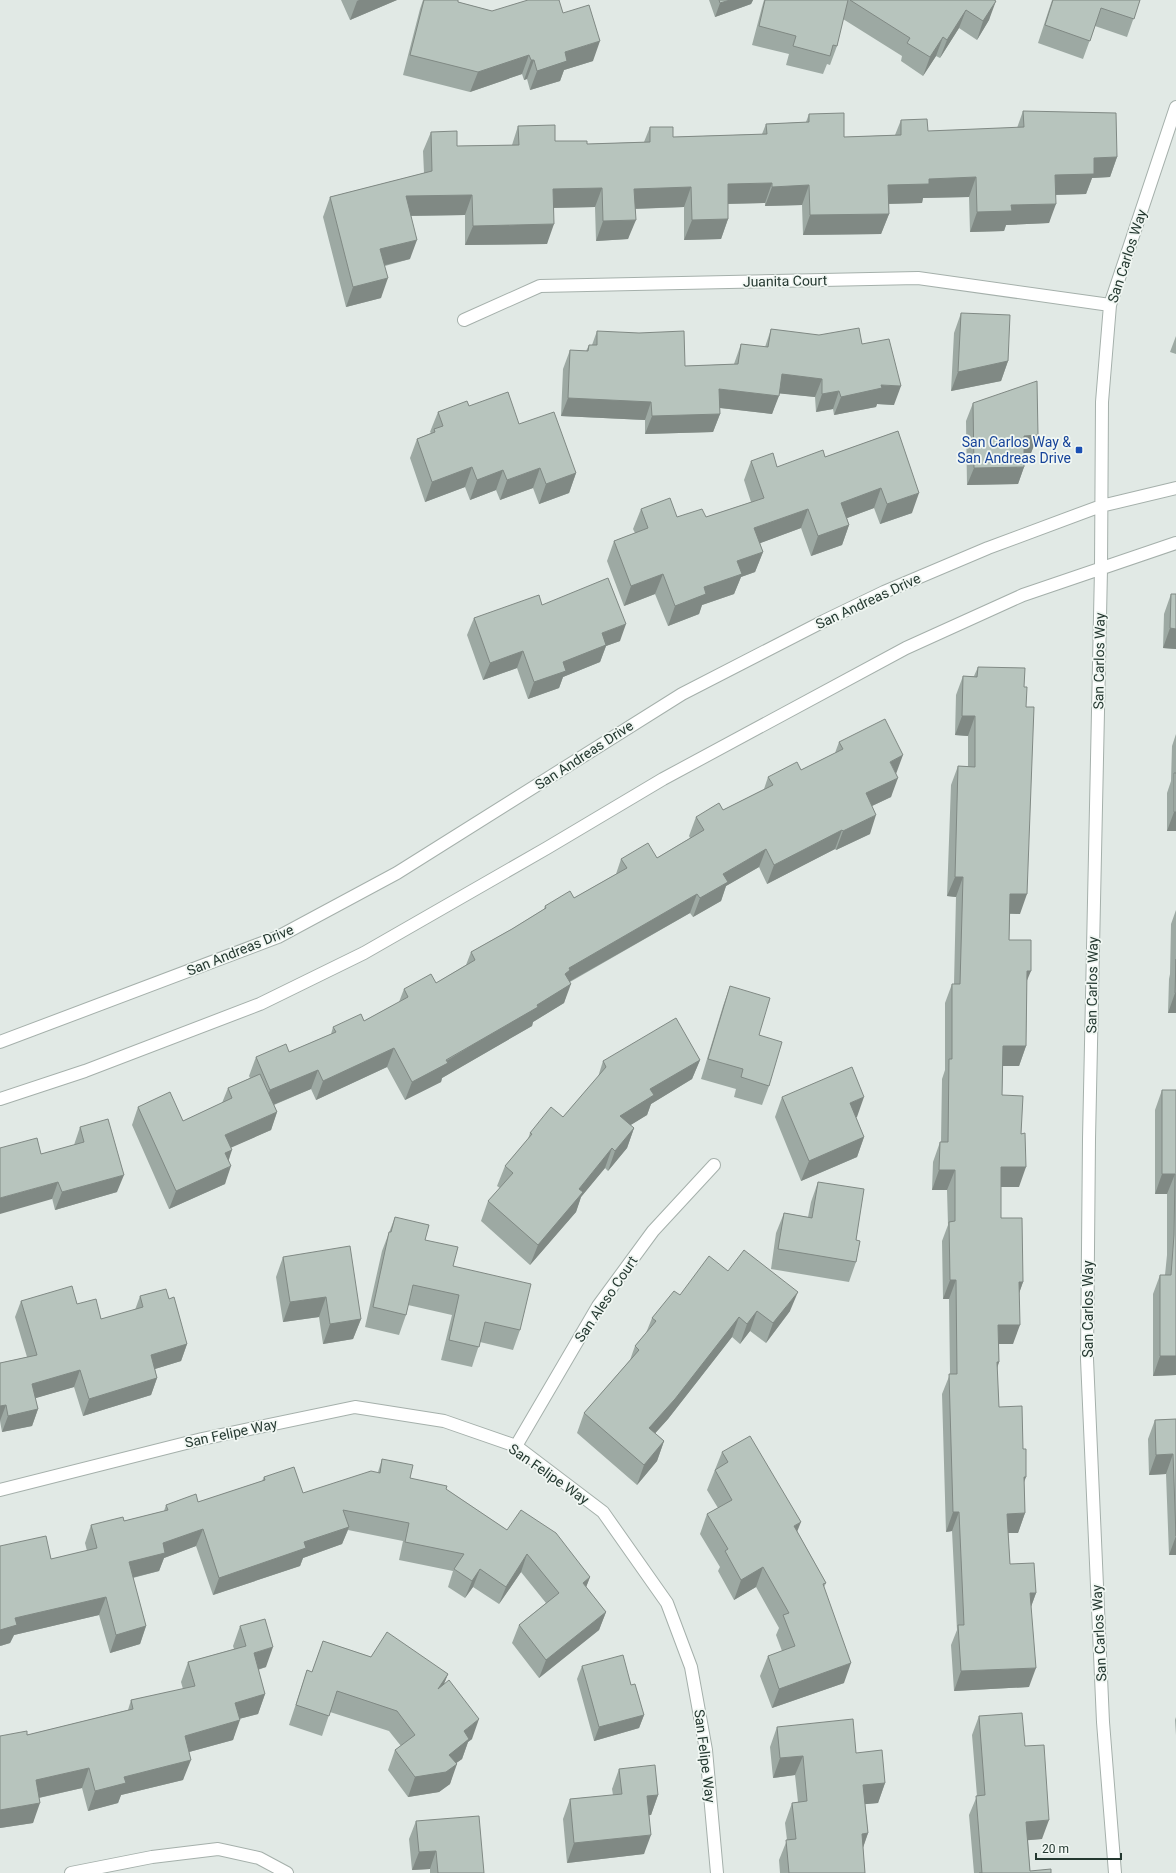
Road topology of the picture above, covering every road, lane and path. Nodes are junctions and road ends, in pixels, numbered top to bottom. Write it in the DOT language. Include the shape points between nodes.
graph roads {
  1 [pos="1176,107"];
  2 [pos="1110,305"];
  3 [pos="464,320"];
  4 [pos="1176,488"];
  5 [pos="1101,506"];
  6 [pos="1176,543"];
  7 [pos="1101,569"];
  8 [pos="0,1042"];
  9 [pos="0,1098"];
  10 [pos="714,1165"];
  11 [pos="516,1446"];
  12 [pos="0,1490"];
  13 [pos="71,1873"];
  14 [pos="287,1873"];
  15 [pos="718,1873"];
  16 [pos="1115,1873"];
  1 -- 2 [label="street, San Carlos Way"];
  2 -- 3 [label="street, Juanita Court" via="918,278 540,286"];
  2 -- 5 [label="street, San Carlos Way" via="1102,402"];
  4 -- 5 [label="street, San Andreas Drive"];
  5 -- 7 [label="street, San Carlos Way"];
  5 -- 8 [label="street, San Andreas Drive" via="988,548 884,592 682,694 397,873 278,937"];
  6 -- 7 [label="street"];
  7 -- 9 [label="street" via="1023,595 906,648 663,778 364,953 267,1000 183,1035 85,1071"];
  7 -- 16 [label="street, San Carlos Way" via="1089,1131 1087,1359 1103,1722"];
  10 -- 11 [label="street, San Aleso Court" via="653,1231 598,1306"];
  11 -- 12 [label="street, San Felipe Way" via="444,1421 355,1407 202,1439"];
  11 -- 15 [label="street, San Felipe Way" via="603,1512 667,1603 691,1667 706,1750"];
  13 -- 14 [label="street" via="152,1857 218,1849 259,1858"];
}
